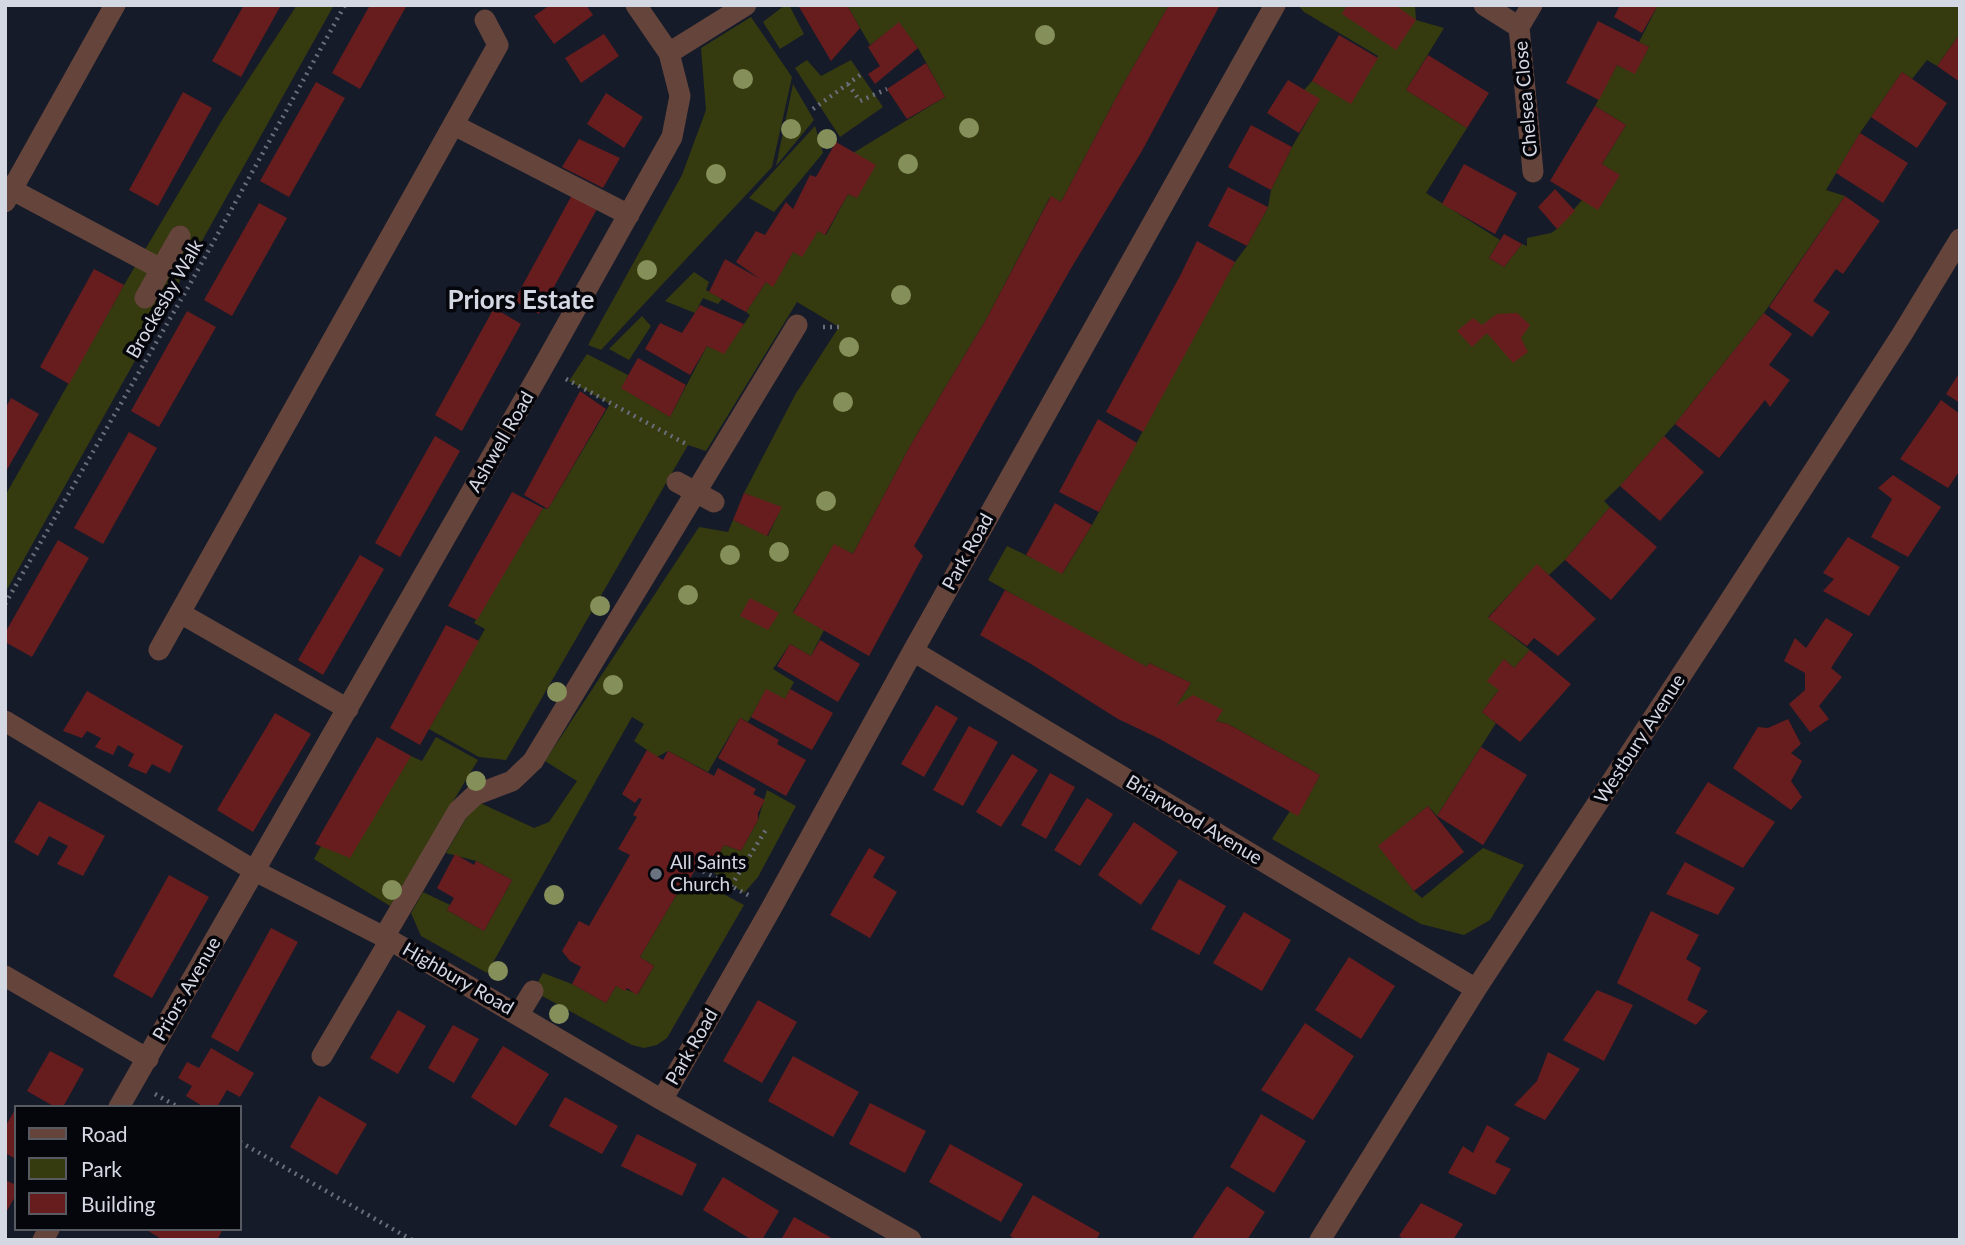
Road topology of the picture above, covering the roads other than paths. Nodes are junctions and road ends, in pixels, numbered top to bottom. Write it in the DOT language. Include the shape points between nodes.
graph roads {
  1 [pos="115,5"];
  2 [pos="636,5"];
  3 [pos="746,5"];
  4 [pos="1275,5"];
  5 [pos="1484,5"];
  6 [pos="1532,5"];
  7 [pos="485,20"];
  8 [pos="1519,27"];
  9 [pos="669,53"];
  10 [pos="454,125"];
  11 [pos="1533,172"];
  12 [pos="8,192"];
  13 [pos="629,215"];
  14 [pos="180,236"];
  15 [pos="1960,239"];
  16 [pos="162,269"];
  17 [pos="145,298"];
  18 [pos="797,326"];
  19 [pos="677,482"];
  20 [pos="705,497"];
  21 [pos="180,613"];
  22 [pos="159,650"];
  23 [pos="913,651"];
  24 [pos="348,709"];
  25 [pos="5,721"];
  26 [pos="254,871"];
  27 [pos="387,938"];
  28 [pos="5,976"];
  29 [pos="1476,989"];
  30 [pos="533,990"];
  31 [pos="519,1014"];
  32 [pos="322,1056"];
  33 [pos="148,1059"];
  34 [pos="662,1100"];
  35 [pos="121,1105"];
  36 [pos="911,1240"];
  37 [pos="1320,1240"];
  1 -- 12 [label="street"];
  2 -- 9 [label="street, Ashwell Road"];
  3 -- 9 [label="street"];
  4 -- 23 [label="street, Park Road"];
  5 -- 8 [label="street, Chelsea Close"];
  6 -- 8 [label="street, Chelsea Close"];
  7 -- 10 [label="street" via="498,45"];
  8 -- 11 [label="street, Chelsea Close"];
  9 -- 13 [label="street, Ashwell Road" via="680,96 672,137"];
  10 -- 13 [label="street"];
  10 -- 21 [label="street"];
  12 -- 16 [label="street"];
  13 -- 24 [label="street, Ashwell Road"];
  14 -- 16 [label="street"];
  15 -- 29 [label="street, Westbury Avenue"];
  16 -- 17 [label="street"];
  18 -- 20 [label="street" via="786,361"];
  19 -- 20 [label="street"];
  20 -- 27 [label="street" via="533,761 512,781 475,795 458,811"];
  21 -- 22 [label="street"];
  21 -- 24 [label="street"];
  23 -- 29 [label="street, Briarwood Avenue"];
  23 -- 34 [label="street, Park Road"];
  24 -- 26 [label="street, Ashwell Road"];
  25 -- 26 [label="street, Highbury Road"];
  26 -- 27 [label="street, Highbury Road"];
  26 -- 33 [label="street, Priors Avenue"];
  27 -- 31 [label="street, Highbury Road"];
  27 -- 32 [label="street"];
  28 -- 33 [label="street"];
  29 -- 37 [label="street, Westbury Avenue"];
  30 -- 31 [label="street"];
  31 -- 34 [label="street, Highbury Road"];
  33 -- 35 [label="street, Priors Avenue"];
  34 -- 36 [label="street, Highbury Road"];
}
